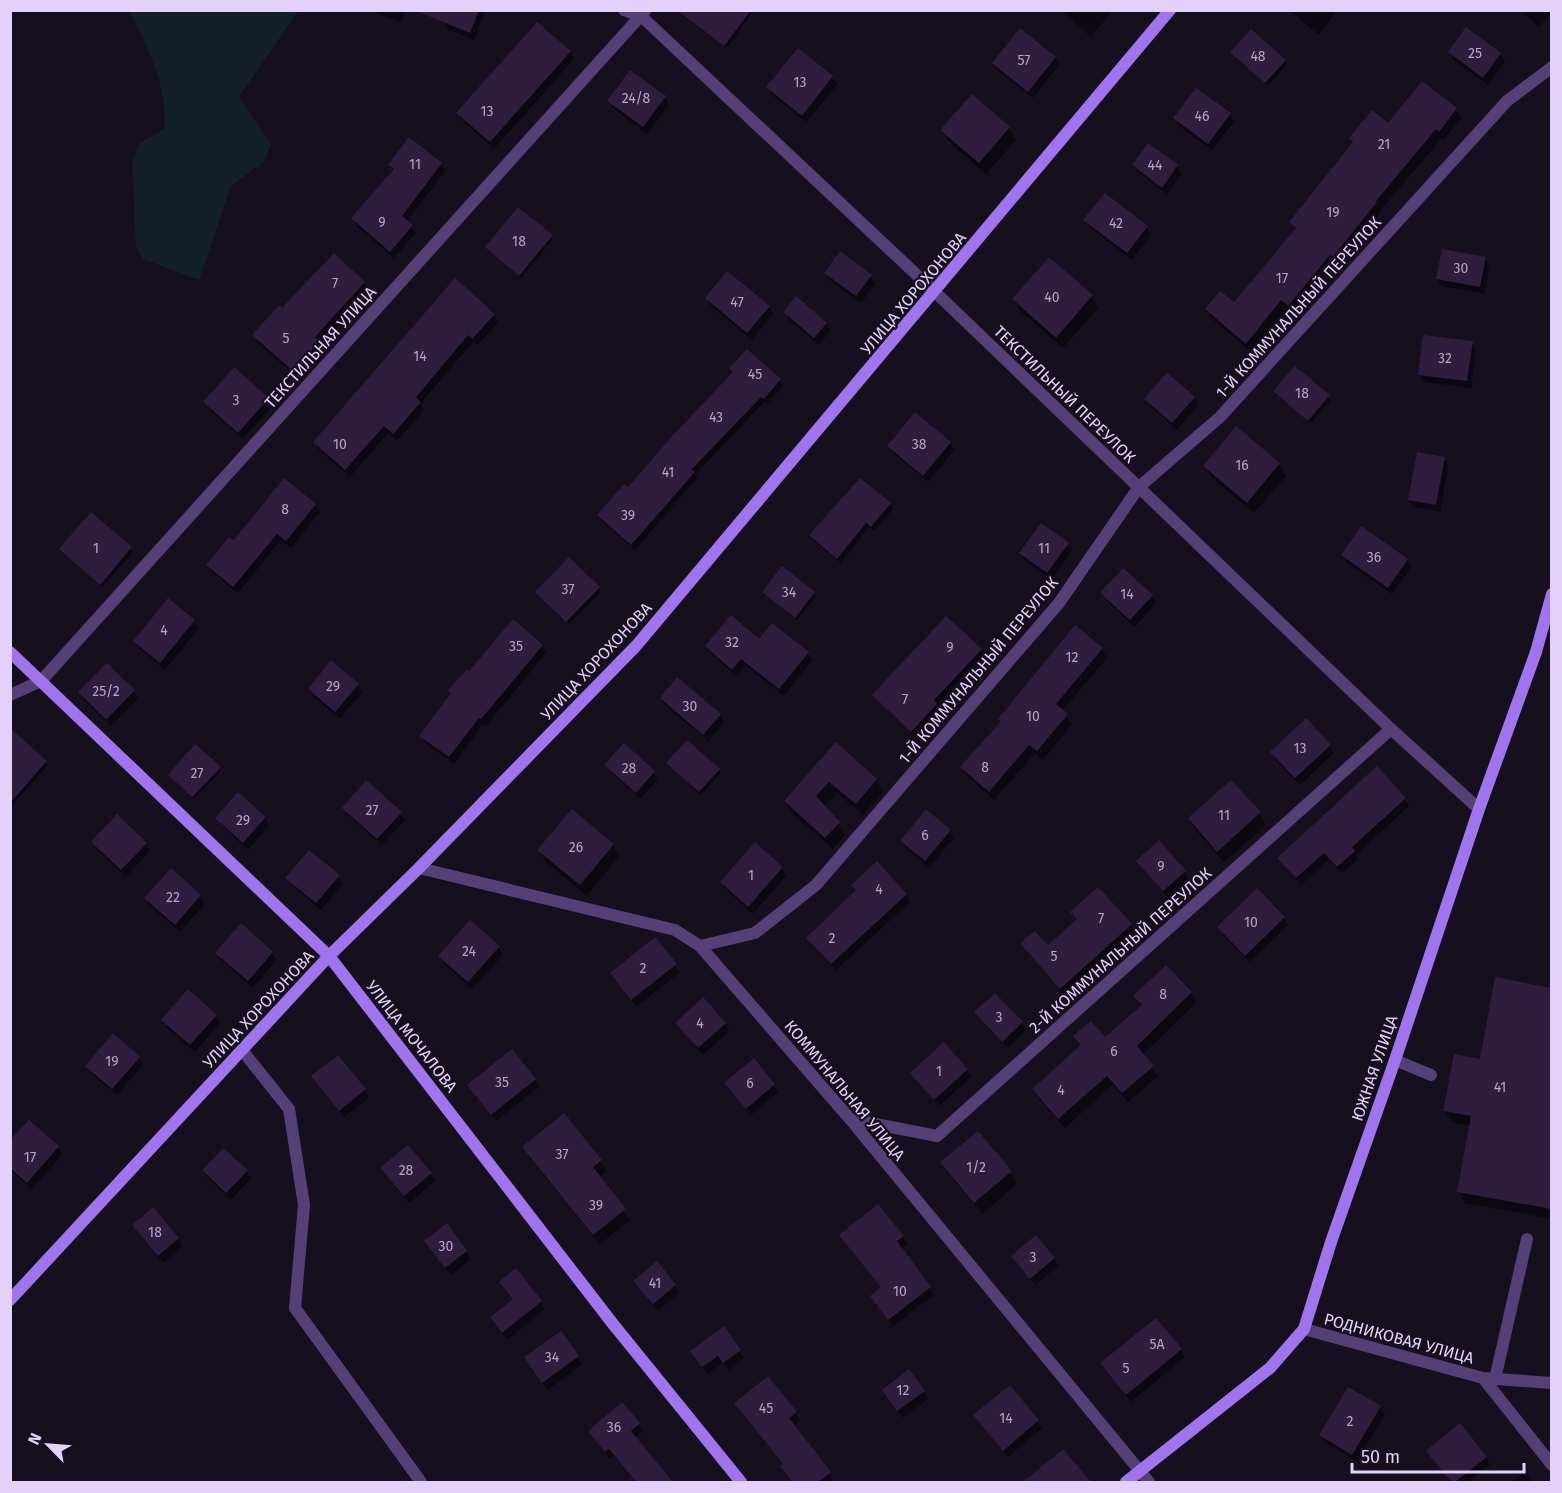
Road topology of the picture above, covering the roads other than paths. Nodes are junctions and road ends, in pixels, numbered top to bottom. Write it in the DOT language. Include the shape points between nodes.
graph roads {
  1 [pos="624,10"];
  2 [pos="1170,10"];
  3 [pos="643,13"];
  4 [pos="1551,67"];
  5 [pos="935,292"];
  6 [pos="1139,487"];
  7 [pos="1551,594"];
  8 [pos="10,652"];
  9 [pos="41,681"];
  10 [pos="10,695"];
  11 [pos="1391,729"];
  12 [pos="1479,809"];
  13 [pos="419,868"];
  14 [pos="700,946"];
  15 [pos="329,956"];
  16 [pos="242,1050"];
  17 [pos="1395,1060"];
  18 [pos="1431,1075"];
  19 [pos="850,1119"];
  20 [pos="1527,1239"];
  21 [pos="10,1300"];
  22 [pos="1304,1329"];
  23 [pos="1489,1379"];
  24 [pos="1551,1383"];
  25 [pos="1551,1465"];
  26 [pos="1140,1470"];
  27 [pos="419,1482"];
  28 [pos="741,1482"];
  29 [pos="1126,1482"];
  30 [pos="1149,1482"];
  1 -- 3 [label="street, ТЕКСТИЛЬНЫЙ ПЕРЕУЛОК"];
  2 -- 5 [label="street, УЛИЦА ХОРОХОНОВА"];
  3 -- 5 [label="street, ТЕКСТИЛЬНЫЙ ПЕРЕУЛОК"];
  3 -- 9 [label="street, ТЕКСТИЛЬНАЯ УЛИЦА"];
  4 -- 6 [label="street, 1-Й КОММУНАЛЬНЫЙ ПЕРЕУЛОК" via="1507,101 1220,417"];
  5 -- 6 [label="street, ТЕКСТИЛЬНЫЙ ПЕРЕУЛОК"];
  5 -- 13 [label="street, УЛИЦА ХОРОХОНОВА" via="636,646"];
  6 -- 11 [label="street, ТЕКСТИЛЬНЫЙ ПЕРЕУЛОК"];
  6 -- 14 [label="street, 1-Й КОММУНАЛЬНЫЙ ПЕРЕУЛОК" via="1059,603 816,885 755,933"];
  7 -- 12 [label="street, ЮЖНАЯ УЛИЦА" via="1536,652"];
  8 -- 9 [label="street, УЛИЦА МОЧАЛОВА"];
  9 -- 10 [label="street, ТЕКСТИЛЬНАЯ УЛИЦА"];
  9 -- 15 [label="street, УЛИЦА МОЧАЛОВА"];
  11 -- 12 [label="street, ТЕКСТИЛЬНЫЙ ПЕРЕУЛОК"];
  11 -- 19 [label="street, 2-Й КОММУНАЛЬНЫЙ ПЕРЕУЛОК" via="937,1136"];
  12 -- 17 [label="street, ЮЖНАЯ УЛИЦА"];
  13 -- 14 [label="street, КОММУНАЛЬНАЯ УЛИЦА" via="675,930"];
  13 -- 15 [label="street, УЛИЦА ХОРОХОНОВА"];
  14 -- 19 [label="street, КОММУНАЛЬНАЯ УЛИЦА"];
  15 -- 16 [label="street, УЛИЦА ХОРОХОНОВА"];
  15 -- 28 [label="street, УЛИЦА МОЧАЛОВА" via="613,1324"];
  16 -- 21 [label="street, УЛИЦА ХОРОХОНОВА"];
  16 -- 27 [label="street" via="289,1109 304,1205 296,1308"];
  17 -- 18 [label="street"];
  17 -- 22 [label="street, ЮЖНАЯ УЛИЦА"];
  19 -- 26 [label="street, КОММУНАЛЬНАЯ УЛИЦА"];
  20 -- 23 [label="street"];
  22 -- 23 [label="street, РОДНИКОВАЯ УЛИЦА"];
  22 -- 26 [label="street, ЮЖНАЯ УЛИЦА" via="1270,1368"];
  23 -- 24 [label="street"];
  23 -- 25 [label="street, РОДНИКОВАЯ УЛИЦА"];
  26 -- 29 [label="street, ЮЖНАЯ УЛИЦА"];
  26 -- 30 [label="street, КОММУНАЛЬНАЯ УЛИЦА"];
}
